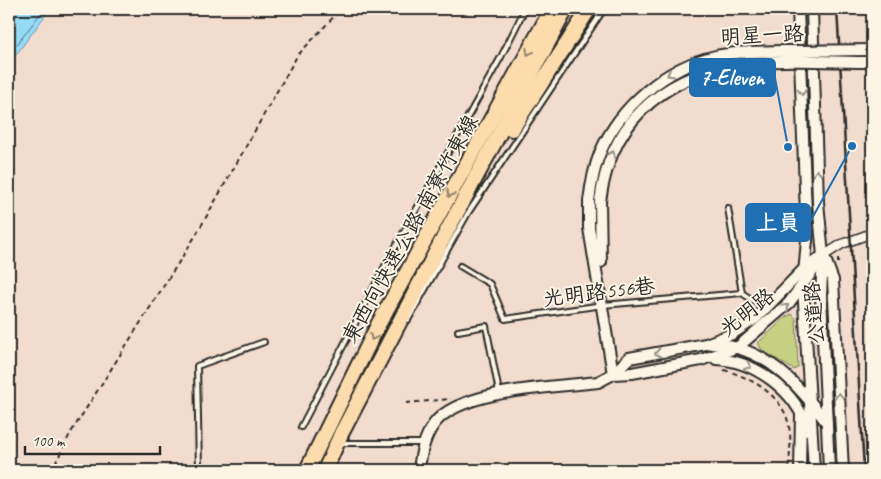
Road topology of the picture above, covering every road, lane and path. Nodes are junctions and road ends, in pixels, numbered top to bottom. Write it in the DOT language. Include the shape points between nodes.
graph roads {
  1 [pos="341,9"];
  2 [pos="525,9"];
  3 [pos="552,9"];
  4 [pos="566,9"];
  5 [pos="589,9"];
  6 [pos="604,9"];
  7 [pos="798,9"];
  8 [pos="812,9"];
  9 [pos="872,50"];
  10 [pos="854,56"];
  11 [pos="872,56"];
  12 [pos="872,62"];
  13 [pos="476,178"];
  14 [pos="728,208"];
  15 [pos="872,233"];
  16 [pos="823,256"];
  17 [pos="460,266"];
  18 [pos="804,278"];
  19 [pos="742,293"];
  20 [pos="602,300"];
  21 [pos="765,310"];
  22 [pos="405,326"];
  23 [pos="458,331"];
  24 [pos="264,342"];
  25 [pos="395,344"];
  26 [pos="706,344"];
  27 [pos="738,347"];
  28 [pos="700,360"];
  29 [pos="716,368"];
  30 [pos="613,374"];
  31 [pos="499,394"];
  32 [pos="452,399"];
  33 [pos="809,399"];
  34 [pos="406,403"];
  35 [pos="801,413"];
  36 [pos="827,424"];
  37 [pos="301,427"];
  38 [pos="423,443"];
  39 [pos="842,445"];
  40 [pos="813,446"];
  41 [pos="53,469"];
  42 [pos="199,470"];
  43 [pos="307,470"];
  44 [pos="325,470"];
  45 [pos="419,470"];
  46 [pos="789,470"];
  47 [pos="800,470"];
  48 [pos="814,470"];
  49 [pos="829,470"];
  50 [pos="843,470"];
  1 -- 41 [label="path" via="297,56 196,235 70,434"];
  2 -- 37 [label="lane" via="384,266"];
  3 -- 43 [label="highway, 東西向快速公路 南寮竹東線, one-way" via="378,325"];
  4 -- 13 [label="highway, 東西向快速公路 南寮竹東線"];
  5 -- 13 [label="highway" via="546,78"];
  6 -- 22 [label="lane" via="499,164"];
  7 -- 18 [label="street, 公道路, one-way" via="806,213"];
  16 -- 8 [label="street, one-way" via="818,202"];
  9 -- 20 [label="street, 明星一路, one-way, bridge" via="732,53 691,64 668,75 645,92 612,130 600,153 588,201 589,228"];
  10 -- 11 [label="lane"];
  20 -- 12 [label="street, 明星一路, one-way, bridge" via="600,202 610,158 620,137 652,101 674,84 703,72 741,64"];
  13 -- 44 [label="highway, 東西向快速公路 南寮竹東線"];
  14 -- 19 [label="lane"];
  15 -- 16 [label="street, 光明路" via="842,244"];
  16 -- 18 [label="street, 光明路"];
  16 -- 18 [label="street, 光明路"];
  16 -- 36 [label="street, 公道路" via="821,295"];
  39 -- 16 [label="street, 公道路, one-way" via="834,280"];
  17 -- 20 [label="lane, 光明路556巷" via="490,284 505,319"];
  18 -- 21 [label="street, 光明路"];
  27 -- 18 [label="street, 光明路, one-way" via="780,313"];
  18 -- 33 [label="street, 公道路"];
  19 -- 20 [label="lane, 光明路556巷"];
  19 -- 21 [label="lane"];
  20 -- 30 [label="street, 明星一路"];
  21 -- 26 [label="street, 光明路" via="732,334"];
  23 -- 31 [label="lane" via="486,326"];
  24 -- 42 [label="lane" via="197,366"];
  25 -- 38 [label="lane" via="341,443"];
  26 -- 27 [label="street"];
  26 -- 30 [label="street, 光明路, one-way" via="629,358"];
  27 -- 28 [label="street, 光明路"];
  27 -- 33 [label="street" via="773,364"];
  28 -- 30 [label="street, 光明路"];
  28 -- 35 [label="street, 公道路, one-way" via="732,360 756,369 775,382"];
  29 -- 46 [label="path" via="752,381 778,404 790,426"];
  30 -- 31 [label="street, 光明路" via="598,382"];
  31 -- 38 [label="street, 光明路" via="479,397 452,408 435,422"];
  32 -- 34 [label="path"];
  33 -- 35 [label="street"];
  33 -- 36 [label="street"];
  33 -- 40 [label="street, 公道路"];
  35 -- 40 [label="street, 公道路"];
  35 -- 47 [label="street"];
  36 -- 39 [label="street"];
  36 -- 49 [label="street, 公道路"];
  38 -- 45 [label="street, 光明路"];
  39 -- 50 [label="street, 公道路"];
  40 -- 48 [label="street, 公道路"];
}
